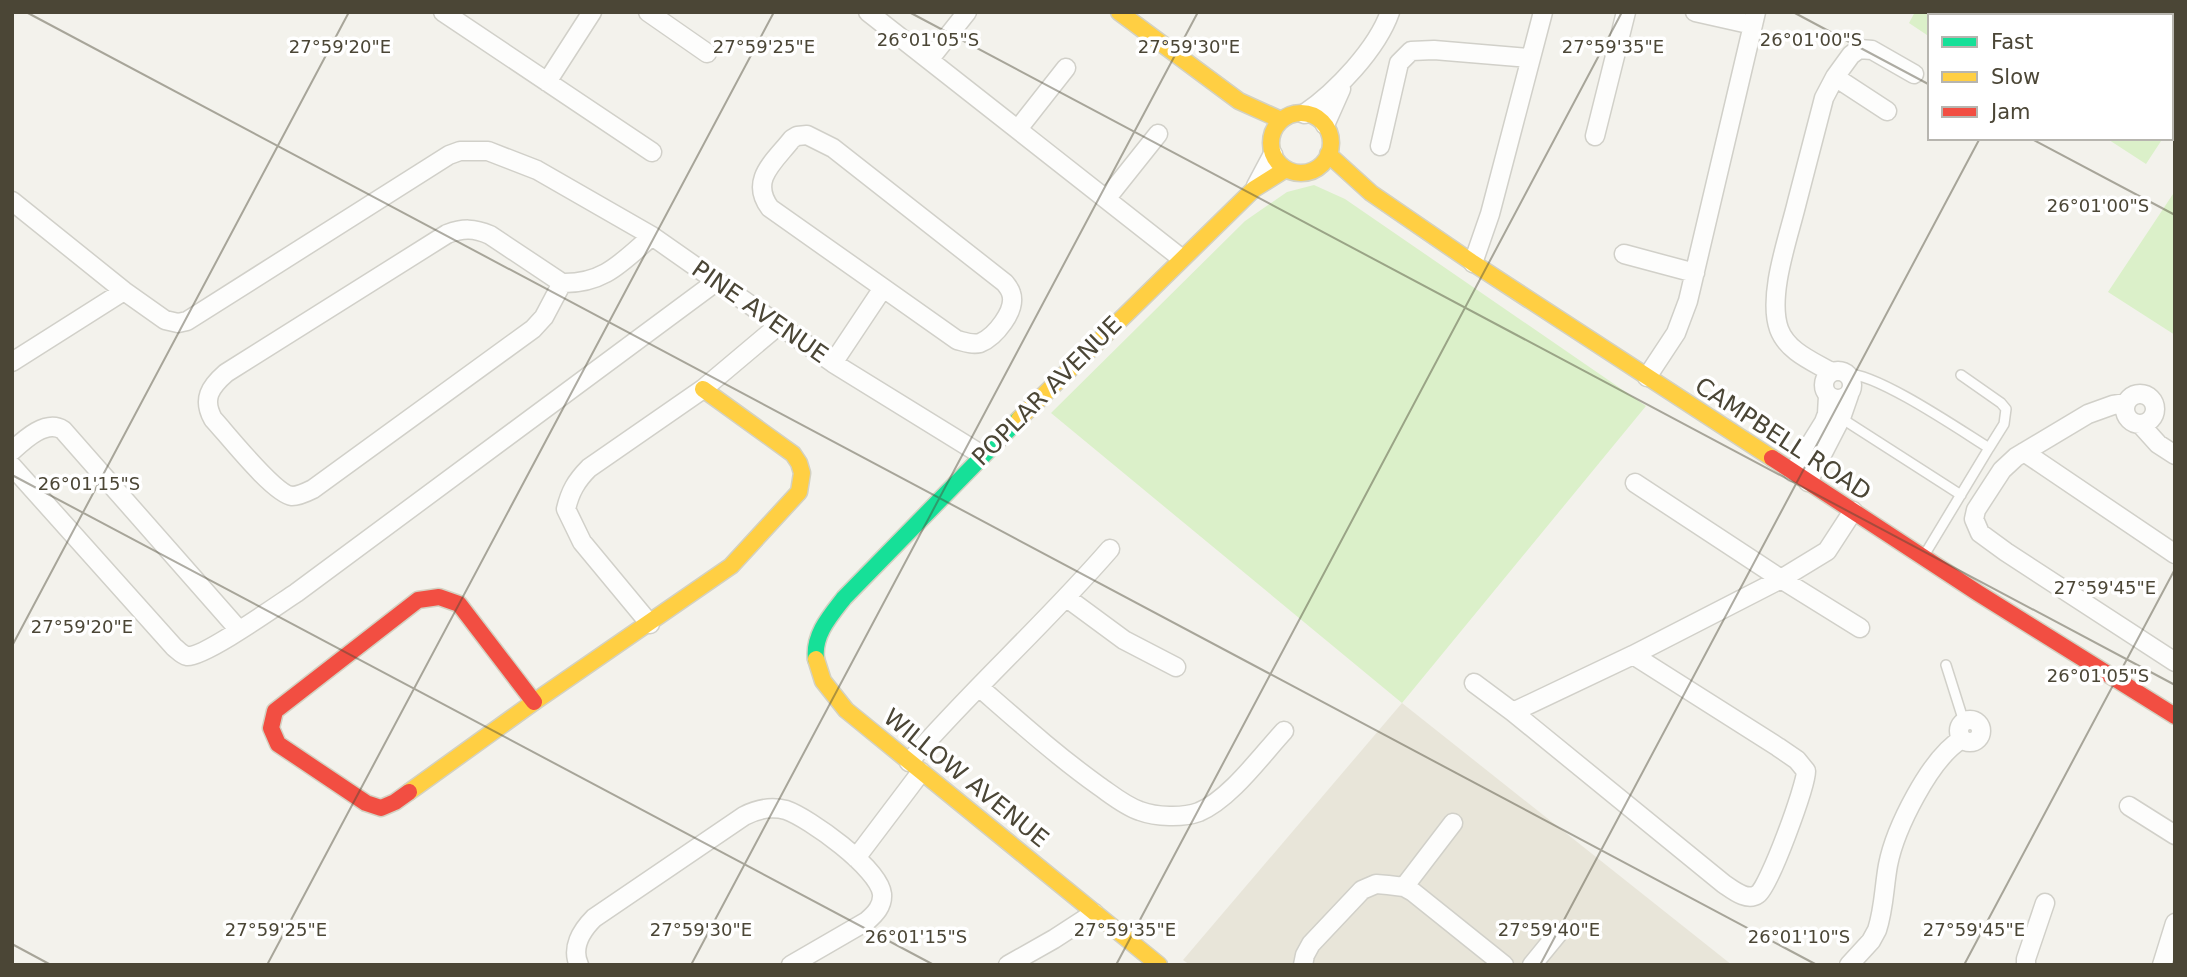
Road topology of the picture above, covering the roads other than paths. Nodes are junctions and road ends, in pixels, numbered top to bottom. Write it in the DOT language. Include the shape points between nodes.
graph roads {
  1 [pos="443,12"];
  2 [pos="592,12"];
  3 [pos="648,12"];
  4 [pos="868,12"];
  5 [pos="967,12"];
  6 [pos="1119,12"];
  7 [pos="1390,12"];
  8 [pos="1543,12"];
  9 [pos="1626,12"];
  10 [pos="1695,12"];
  11 [pos="1755,19"];
  12 [pos="707,53"];
  13 [pos="1530,58"];
  14 [pos="929,60"];
  15 [pos="1066,68"];
  16 [pos="1914,74"];
  17 [pos="1835,77"];
  18 [pos="1346,79"];
  19 [pos="547,82"];
  20 [pos="1239,101"];
  21 [pos="1887,111"];
  22 [pos="1304,114"];
  23 [pos="1281,120"];
  24 [pos="1325,125"];
  25 [pos="1018,129"];
  26 [pos="1157,134"];
  27 [pos="1595,136"];
  28 [pos="1272,146"];
  29 [pos="1380,146"];
  30 [pos="652,152"];
  31 [pos="1324,161"];
  32 [pos="1286,169"];
  33 [pos="1254,189"];
  34 [pos="1107,198"];
  35 [pos="12,201"];
  36 [pos="652,236"];
  37 [pos="1624,254"];
  38 [pos="1181,258"];
  39 [pos="1473,263"];
  40 [pos="1695,273"];
  41 [pos="717,281"];
  42 [pos="562,283"];
  43 [pos="883,288"];
  44 [pos="124,291"];
  45 [pos="779,325"];
  46 [pos="12,362"];
  47 [pos="833,363"];
  48 [pos="1961,375"];
  49 [pos="1647,377"];
  50 [pos="1833,382"];
  51 [pos="703,389"];
  52 [pos="2126,403"];
  53 [pos="1841,418"];
  54 [pos="2140,424"];
  55 [pos="1989,448"];
  56 [pos="12,452"];
  57 [pos="2025,452"];
  58 [pos="982,455"];
  59 [pos="2175,455"];
  60 [pos="12,466"];
  61 [pos="1800,477"];
  62 [pos="1635,483"];
  63 [pos="1961,495"];
  64 [pos="1853,511"];
  65 [pos="1110,549"];
  66 [pos="2175,554"];
  67 [pos="1923,557"];
  68 [pos="1780,579"];
  69 [pos="844,598"];
  70 [pos="1067,598"];
  71 [pos="650,624"];
  72 [pos="1860,628"];
  73 [pos="239,630"];
  74 [pos="1633,655"];
  75 [pos="2175,662"];
  76 [pos="1946,665"];
  77 [pos="1176,667"];
  78 [pos="1474,683"];
  79 [pos="979,687"];
  80 [pos="534,702"];
  81 [pos="1513,712"];
  82 [pos="2175,716"];
  83 [pos="1284,731"];
  84 [pos="1963,731"];
  85 [pos="915,767"];
  86 [pos="2129,806"];
  87 [pos="1453,823"];
  88 [pos="2175,835"];
  89 [pos="856,858"];
  90 [pos="1404,887"];
  91 [pos="2045,903"];
  92 [pos="1094,913"];
  93 [pos="2175,922"];
  94 [pos="1559,932"];
  95 [pos="1022,962"];
  96 [pos="579,965"];
  97 [pos="791,965"];
  98 [pos="1159,965"];
  99 [pos="1303,965"];
  100 [pos="1504,965"];
  101 [pos="1532,965"];
  102 [pos="1849,965"];
  103 [pos="2026,965"];
  104 [pos="2162,965"];
  1 -- 19 [label="street"];
  2 -- 19 [label="street"];
  3 -- 12 [label="street"];
  4 -- 14 [label="street"];
  5 -- 14 [label="street"];
  6 -- 20 [label="street"];
  7 -- 18 [label="street"];
  8 -- 13 [label="street"];
  9 -- 27 [label="street"];
  10 -- 11 [label="street"];
  11 -- 40 [label="street"];
  13 -- 29 [label="street" via="1411,51 1399,63"];
  13 -- 39 [label="street"];
  14 -- 25 [label="street"];
  15 -- 25 [label="street"];
  16 -- 17 [label="street" via="1865,48 1851,55"];
  17 -- 21 [label="street"];
  17 -- 50 [label="street" via="1824,98 1776,305 1779,330 1793,349"];
  18 -- 22 [label="street"];
  18 -- 24 [label="street"];
  19 -- 30 [label="street"];
  20 -- 23 [label="street"];
  20 -- 28 [label="street"];
  22 -- 23 [label="street"];
  22 -- 24 [label="street"];
  23 -- 28 [label="street"];
  24 -- 31 [label="street" via="1330,140"];
  25 -- 34 [label="street"];
  26 -- 34 [label="street"];
  28 -- 32 [label="street"];
  28 -- 33 [label="street, POPLAR AVENUE"];
  31 -- 32 [label="street" via="1303,173"];
  31 -- 39 [label="street, CAMPBELL ROAD"];
  32 -- 33 [label="street, POPLAR AVENUE"];
  33 -- 38 [label="street, POPLAR AVENUE"];
  34 -- 38 [label="street"];
  35 -- 44 [label="street, PINE AVENUE"];
  36 -- 41 [label="street, PINE AVENUE"];
  36 -- 42 [label="street" via="616,268 587,282"];
  36 -- 44 [label="street, PINE AVENUE" via="537,170 488,151 460,151 187,321 165,320"];
  37 -- 40 [label="street"];
  38 -- 58 [label="street, POPLAR AVENUE"];
  39 -- 49 [label="street, CAMPBELL ROAD"];
  40 -- 49 [label="street" via="1676,333"];
  41 -- 45 [label="street, PINE AVENUE"];
  41 -- 73 [label="street" via="296,593"];
  42 -- 42 [label="street" via="490,235 458,230 226,373 209,393 207,409 270,483 286,494 302,494 533,329"];
  43 -- 43 [label="street" via="770,208 762,197 767,171 797,136 807,135 833,148 1005,283 1012,302 992,335 971,344 941,330"];
  43 -- 47 [label="street"];
  44 -- 46 [label="street"];
  45 -- 47 [label="street, PINE AVENUE"];
  45 -- 51 [label="street"];
  47 -- 58 [label="street, PINE AVENUE"];
  48 -- 55 [label="lane" via="2006,409 2004,424"];
  49 -- 61 [label="street, CAMPBELL ROAD"];
  50 -- 53 [label="street" via="1839,400 1849,395"];
  50 -- 55 [label="lane" via="1860,375"];
  50 -- 61 [label="street" via="1827,414"];
  51 -- 71 [label="street" via="589,468 577,480 566,509 582,542"];
  51 -- 71 [label="street" via="793,454 803,468 803,484 731,566"];
  52 -- 54 [label="street" via="2129,420"];
  52 -- 54 [label="street" via="2140,394 2151,399 2154,415"];
  52 -- 57 [label="street" via="2088,414"];
  53 -- 61 [label="street"];
  53 -- 63 [label="lane"];
  54 -- 59 [label="street"];
  55 -- 63 [label="lane"];
  56 -- 73 [label="street" via="44,428 63,430"];
  57 -- 66 [label="street"];
  57 -- 75 [label="street" via="2002,470 1976,510 1974,519 1980,533"];
  58 -- 69 [label="street, POPLAR AVENUE"];
  60 -- 73 [label="street" via="184,655 195,655"];
  61 -- 64 [label="street, CAMPBELL ROAD"];
  62 -- 68 [label="street"];
  63 -- 67 [label="lane"];
  64 -- 67 [label="street, CAMPBELL ROAD"];
  64 -- 68 [label="street" via="1827,551"];
  65 -- 70 [label="street"];
  67 -- 82 [label="street, CAMPBELL ROAD"];
  68 -- 72 [label="street"];
  68 -- 74 [label="street"];
  69 -- 85 [label="street, WILLOW AVENUE" via="827,617 817,642 819,677 846,710"];
  70 -- 77 [label="street" via="1124,640"];
  70 -- 79 [label="street"];
  71 -- 80 [label="street"];
  74 -- 81 [label="street"];
  74 -- 81 [label="street" via="1778,747 1806,771 1771,874 1759,894 1744,896 1724,884"];
  76 -- 84 [label="lane"];
  78 -- 81 [label="street"];
  79 -- 83 [label="street" via="1048,747 1141,812 1198,812 1232,788"];
  79 -- 85 [label="street" via="945,721"];
  80 -- 80 [label="street" via="459,604 432,595 418,600 275,711 269,722 278,744 366,803 381,808"];
  84 -- 102 [label="street" via="1920,789 1891,851 1877,930"];
  85 -- 89 [label="street"];
  85 -- 92 [label="street, WILLOW AVENUE"];
  86 -- 88 [label="street"];
  87 -- 90 [label="street"];
  89 -- 96 [label="street" via="796,815 774,808 754,811 594,918 579,939 575,953"];
  89 -- 97 [label="street" via="878,883 882,894 877,912"];
  90 -- 99 [label="street" via="1376,884 1356,894 1307,949"];
  90 -- 100 [label="street"];
  91 -- 103 [label="street"];
  92 -- 95 [label="street"];
  92 -- 98 [label="street, WILLOW AVENUE"];
  93 -- 104 [label="street"];
  94 -- 101 [label="street"];
}
